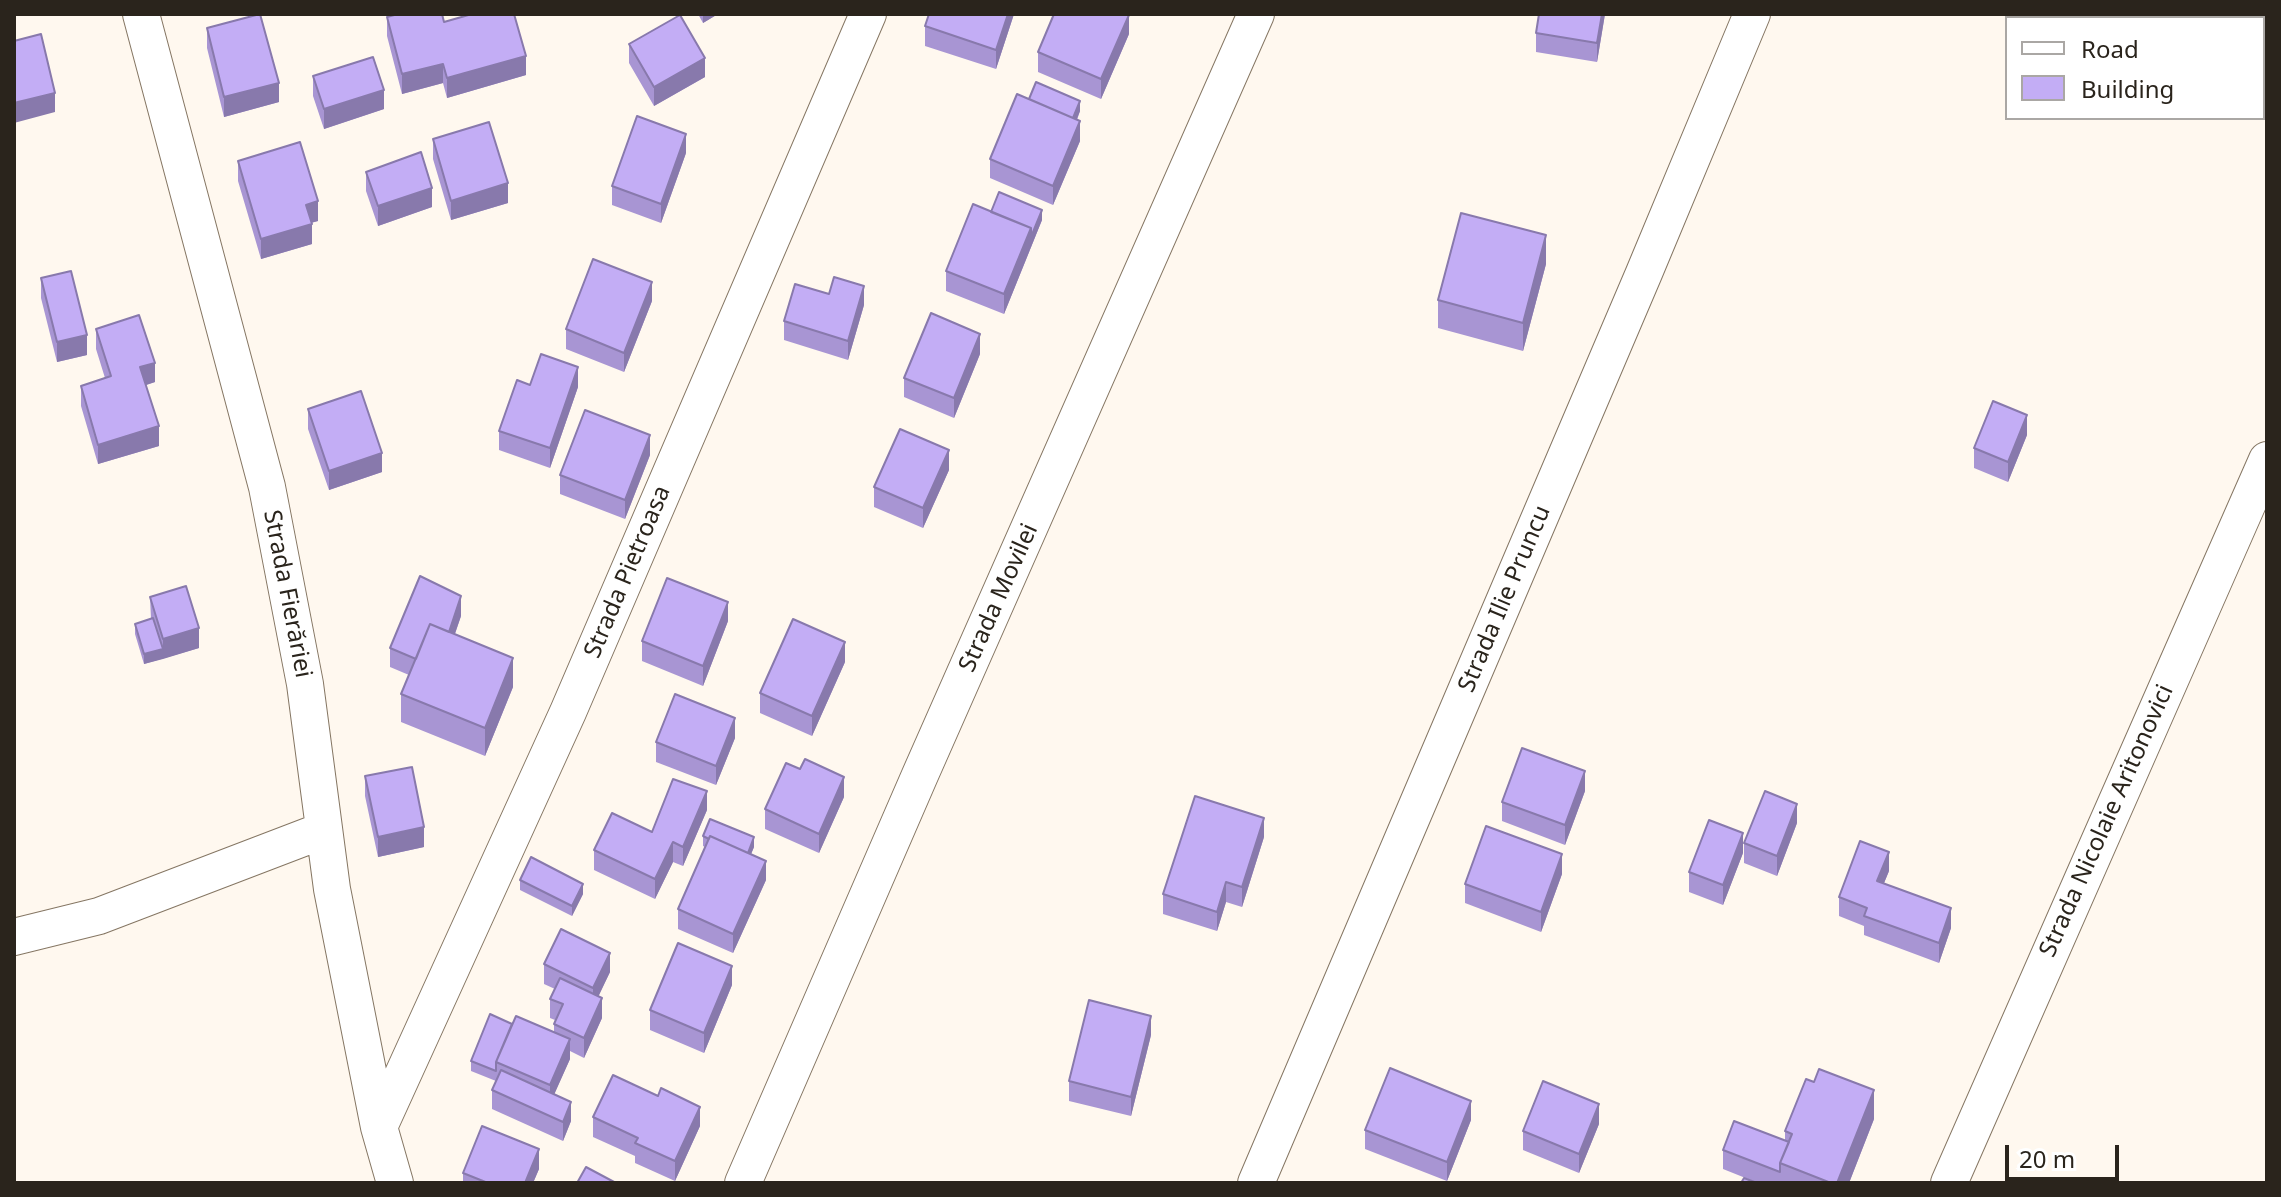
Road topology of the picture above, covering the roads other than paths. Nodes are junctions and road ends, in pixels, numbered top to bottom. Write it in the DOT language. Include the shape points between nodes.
graph roads {
  1 [pos="141,14"];
  2 [pos="868,14"];
  3 [pos="1256,14"];
  4 [pos="1752,14"];
  5 [pos="2267,460"];
  6 [pos="324,830"];
  7 [pos="14,937"];
  8 [pos="379,1127"];
  9 [pos="395,1183"];
  10 [pos="743,1183"];
  11 [pos="1256,1183"];
  12 [pos="1949,1183"];
  1 -- 6 [label="street, Strada Fierăriei" via="267,487 305,684"];
  2 -- 8 [label="street, Strada Pietroasa" via="568,712"];
  3 -- 10 [label="street, Strada Movilei"];
  4 -- 11 [label="street, Strada Ilie Pruncu"];
  5 -- 12 [label="street, Strada Nicolaie Aritonovici"];
  6 -- 7 [label="street" via="99,916"];
  6 -- 8 [label="street, Strada Fierăriei"];
  8 -- 9 [label="street, Strada Fierăriei"];
}
